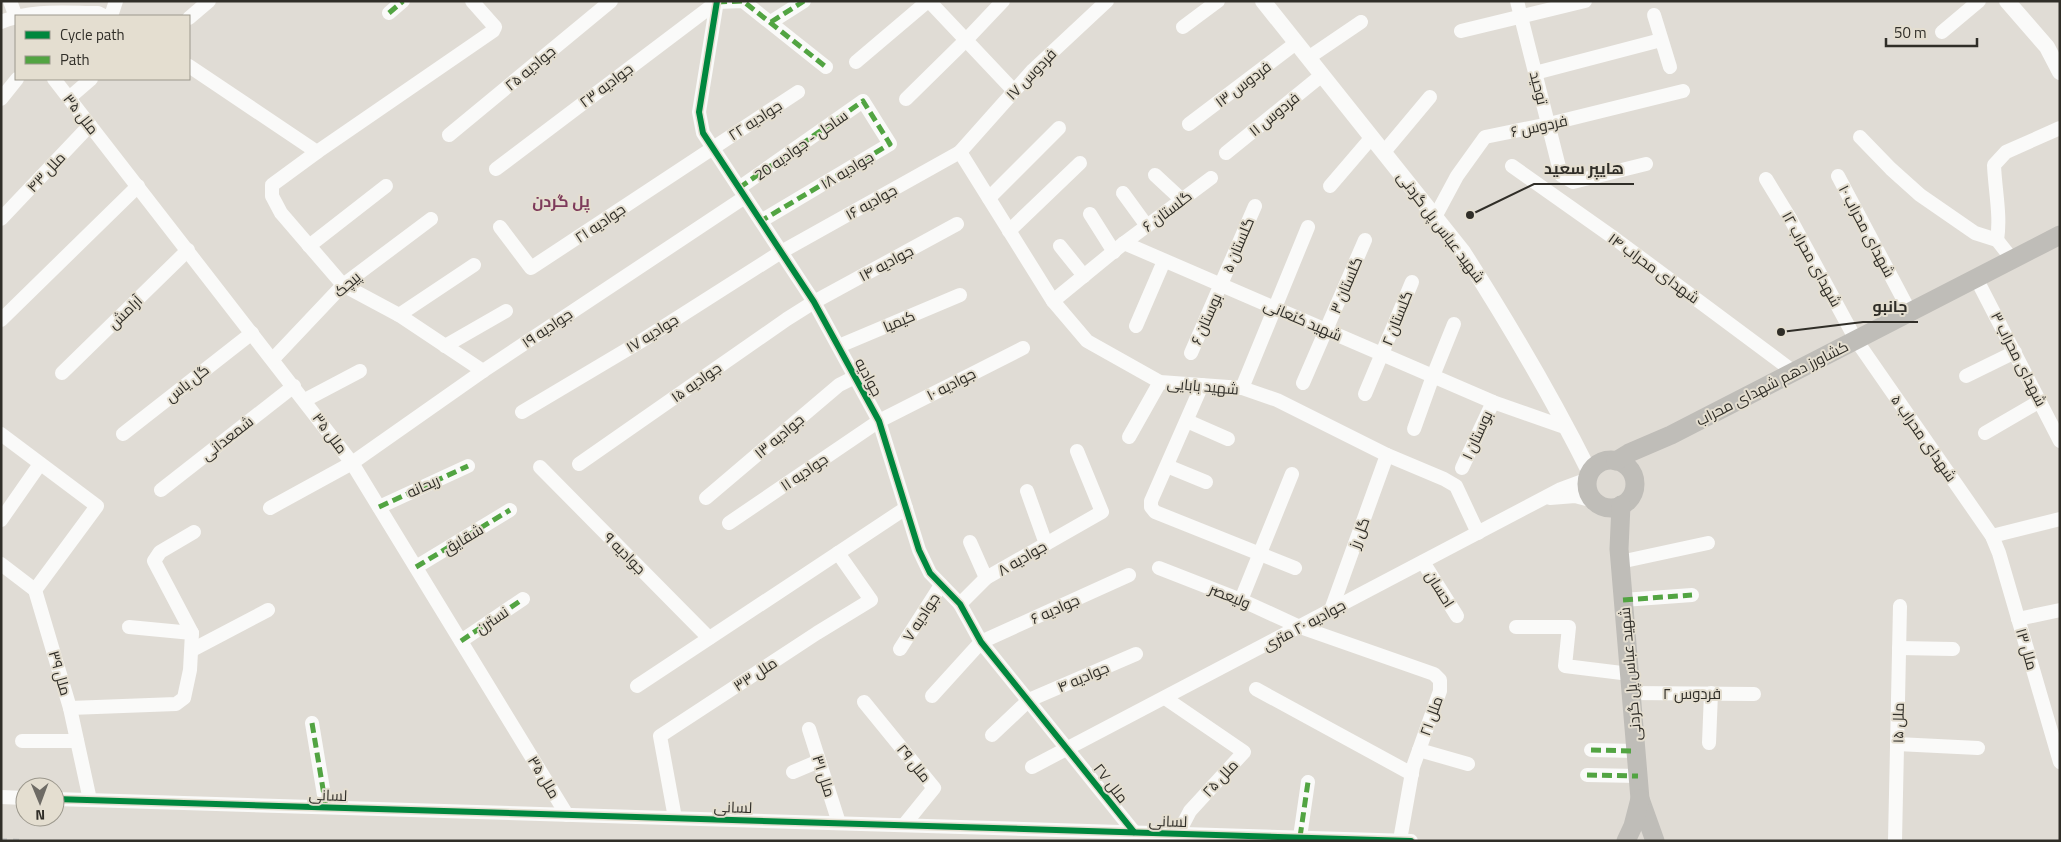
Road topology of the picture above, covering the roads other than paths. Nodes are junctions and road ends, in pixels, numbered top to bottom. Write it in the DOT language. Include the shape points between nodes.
graph roads {
  1 [pos="10,1"];
  2 [pos="116,1"];
  3 [pos="209,1"];
  4 [pos="403,1"];
  5 [pos="493,1"];
  6 [pos="611,1"];
  7 [pos="804,1"];
  8 [pos="929,1"];
  9 [pos="1003,1"];
  10 [pos="1107,1"];
  11 [pos="1218,1"];
  12 [pos="1263,1"];
  13 [pos="1517,1"];
  14 [pos="1979,1"];
  15 [pos="2007,1"];
  16 [pos="717,2"];
  17 [pos="1582,2"];
  18 [pos="477,6"];
  19 [pos="389,13"];
  20 [pos="15,15"];
  21 [pos="26,15"];
  22 [pos="102,15"];
  23 [pos="111,15"];
  24 [pos="1654,15"];
  25 [pos="1521,16"];
  26 [pos="15,17"];
  27 [pos="190,17"];
  28 [pos="1,22"];
  29 [pos="771,22"];
  30 [pos="1361,22"];
  31 [pos="1183,27"];
  32 [pos="1461,31"];
  33 [pos="1942,32"];
  34 [pos="966,40"];
  35 [pos="1660,40"];
  36 [pos="1296,43"];
  37 [pos="1308,58"];
  38 [pos="856,62"];
  39 [pos="190,67"];
  40 [pos="826,67"];
  41 [pos="1670,67"];
  42 [pos="1535,72"];
  43 [pos="2060,72"];
  44 [pos="1322,75"];
  45 [pos="16,80"];
  46 [pos="55,80"];
  47 [pos="91,80"];
  48 [pos="1014,91"];
  49 [pos="798,92"];
  50 [pos="1683,92"];
  51 [pos="1430,97"];
  52 [pos="69,98"];
  53 [pos="1,99"];
  54 [pos="906,99"];
  55 [pos="863,101"];
  56 [pos="90,124"];
  57 [pos="1189,124"];
  58 [pos="1549,124"];
  59 [pos="1058,128"];
  60 [pos="2060,128"];
  61 [pos="449,135"];
  62 [pos="1372,138"];
  63 [pos="1860,138"];
  64 [pos="712,148"];
  65 [pos="317,152"];
  66 [pos="960,152"];
  67 [pos="1384,152"];
  68 [pos="1226,153"];
  69 [pos="1080,163"];
  70 [pos="1646,164"];
  71 [pos="1512,166"];
  72 [pos="496,169"];
  73 [pos="1155,175"];
  74 [pos="1838,176"];
  75 [pos="1211,178"];
  76 [pos="1766,179"];
  77 [pos="138,186"];
  78 [pos="386,186"];
  79 [pos="1330,186"];
  80 [pos="742,192"];
  81 [pos="1123,193"];
  82 [pos="989,198"];
  83 [pos="1182,200"];
  84 [pos="1255,206"];
  85 [pos="1090,214"];
  86 [pos="1436,217"];
  87 [pos="1,219"];
  88 [pos="431,219"];
  89 [pos="761,220"];
  90 [pos="957,224"];
  91 [pos="1147,226"];
  92 [pos="500,227"];
  93 [pos="1308,227"];
  94 [pos="1009,231"];
  95 [pos="2060,234"];
  96 [pos="1365,240"];
  97 [pos="1997,240"];
  98 [pos="309,246"];
  99 [pos="1060,246"];
  100 [pos="1119,248"];
  101 [pos="188,250"];
  102 [pos="781,252"];
  103 [pos="2012,259"];
  104 [pos="1164,260"];
  105 [pos="474,265"];
  106 [pos="1084,276"];
  107 [pos="1976,278"];
  108 [pos="1412,282"];
  109 [pos="343,285"];
  110 [pos="1221,285"];
  111 [pos="960,295"];
  112 [pos="1053,301"];
  113 [pos="814,302"];
  114 [pos="1273,308"];
  115 [pos="506,311"];
  116 [pos="1910,312"];
  117 [pos="399,315"];
  118 [pos="1,320"];
  119 [pos="1454,324"];
  120 [pos="1136,326"];
  121 [pos="1326,330"];
  122 [pos="252,333"];
  123 [pos="1856,340"];
  124 [pos="445,346"];
  125 [pos="839,346"];
  126 [pos="1023,348"];
  127 [pos="2015,352"];
  128 [pos="1190,353"];
  129 [pos="1382,354"];
  130 [pos="273,359"];
  131 [pos="360,371"];
  132 [pos="483,371"];
  133 [pos="1794,372"];
  134 [pos="62,373"];
  135 [pos="1432,376"];
  136 [pos="1966,376"];
  137 [pos="855,377"];
  138 [pos="1160,382"];
  139 [pos="1303,383"];
  140 [pos="1202,385"];
  141 [pos="294,386"];
  142 [pos="1242,388"];
  143 [pos="1365,394"];
  144 [pos="304,400"];
  145 [pos="2040,401"];
  146 [pos="1492,402"];
  147 [pos="522,412"];
  148 [pos="879,421"];
  149 [pos="1186,421"];
  150 [pos="2056,424"];
  151 [pos="1567,428"];
  152 [pos="1414,429"];
  153 [pos="1984,433"];
  154 [pos="1,434"];
  155 [pos="122,434"];
  156 [pos="1671,435"];
  157 [pos="1129,437"];
  158 [pos="1228,439"];
  159 [pos="2060,441"];
  160 [pos="1077,451"];
  161 [pos="1387,455"];
  162 [pos="1616,461"];
  163 [pos="352,463"];
  164 [pos="40,464"];
  165 [pos="579,464"];
  166 [pos="468,466"];
  167 [pos="1167,466"];
  168 [pos="540,467"];
  169 [pos="1462,468"];
  170 [pos="1292,474"];
  171 [pos="1589,476"];
  172 [pos="1635,480"];
  173 [pos="1206,482"];
  174 [pos="161,490"];
  175 [pos="1027,491"];
  176 [pos="706,498"];
  177 [pos="1539,500"];
  178 [pos="1596,502"];
  179 [pos="1621,505"];
  180 [pos="379,506"];
  181 [pos="270,508"];
  182 [pos="906,508"];
  183 [pos="510,510"];
  184 [pos="2060,519"];
  185 [pos="1,520"];
  186 [pos="729,523"];
  187 [pos="194,532"];
  188 [pos="1478,533"];
  189 [pos="1992,536"];
  190 [pos="970,542"];
  191 [pos="1708,543"];
  192 [pos="1046,544"];
  193 [pos="838,553"];
  194 [pos="1259,553"];
  195 [pos="1620,556"];
  196 [pos="1423,562"];
  197 [pos="1,564"];
  198 [pos="416,567"];
  199 [pos="1159,568"];
  200 [pos="1295,568"];
  201 [pos="1129,575"];
  202 [pos="986,578"];
  203 [pos="941,585"];
  204 [pos="35,590"];
  205 [pos="1692,594"];
  206 [pos="523,599"];
  207 [pos="1240,600"];
  208 [pos="1623,600"];
  209 [pos="960,604"];
  210 [pos="1900,606"];
  211 [pos="268,610"];
  212 [pos="1331,610"];
  213 [pos="2060,610"];
  214 [pos="1456,616"];
  215 [pos="2018,619"];
  216 [pos="129,627"];
  217 [pos="1300,627"];
  218 [pos="1516,627"];
  219 [pos="192,633"];
  220 [pos="709,638"];
  221 [pos="461,641"];
  222 [pos="981,642"];
  223 [pos="1899,648"];
  224 [pos="900,649"];
  225 [pos="1953,649"];
  226 [pos="192,650"];
  227 [pos="1136,654"];
  228 [pos="1630,674"];
  229 [pos="637,686"];
  230 [pos="1256,689"];
  231 [pos="1631,693"];
  232 [pos="1711,693"];
  233 [pos="1754,694"];
  234 [pos="932,696"];
  235 [pos="1165,698"];
  236 [pos="1029,700"];
  237 [pos="864,702"];
  238 [pos="70,708"];
  239 [pos="312,723"];
  240 [pos="809,729"];
  241 [pos="992,734"];
  242 [pos="22,741"];
  243 [pos="77,741"];
  244 [pos="1709,742"];
  245 [pos="1897,744"];
  246 [pos="1978,748"];
  247 [pos="1068,749"];
  248 [pos="1419,750"];
  249 [pos="1591,750"];
  250 [pos="1636,752"];
  251 [pos="819,761"];
  252 [pos="2060,762"];
  253 [pos="1468,764"];
  254 [pos="1032,767"];
  255 [pos="792,772"];
  256 [pos="1412,774"];
  257 [pos="1587,775"];
  258 [pos="1638,776"];
  259 [pos="1308,782"];
  260 [pos="1,797"];
  261 [pos="15,798"];
  262 [pos="65,799"];
  263 [pos="1640,799"];
  264 [pos="90,800"];
  265 [pos="326,807"];
  266 [pos="567,815"];
  267 [pos="675,818"];
  268 [pos="839,823"];
  269 [pos="904,825"];
  270 [pos="1134,832"];
  271 [pos="1178,834"];
  272 [pos="1300,837"];
  273 [pos="1400,840"];
  274 [pos="1410,841"];
  275 [pos="1626,841"];
  276 [pos="1655,841"];
  277 [pos="1895,841"];
  1 -- 20 [label="street"];
  2 -- 23 [label="street"];
  3 -- 27 [label="street"];
  4 -- 19 [label="street"];
  5 -- 18 [label="street"];
  6 -- 61 [label="street, جوادیه ۲۵"];
  7 -- 29 [label="street"];
  8 -- 34 [label="street"];
  8 -- 38 [label="street"];
  9 -- 34 [label="street"];
  10 -- 48 [label="street, فردوس ۱۷"];
  11 -- 31 [label="street"];
  12 -- 36 [label="street, شهید عباس پل گردنی"];
  13 -- 25 [label="street, توحید"];
  14 -- 33 [label="street"];
  15 -- 43 [label="street" via="2047,47"];
  16 -- 29 [label="street" via="743,1"];
  16 -- 64 [label="street, جوادیه" via="699,112 703,133"];
  16 -- 72 [label="street, جوادیه ۲۳"];
  17 -- 25 [label="street"];
  18 -- 65 [label="street" via="495,27 493,31"];
  21 -- 22 [label="street" via="41,12"];
  24 -- 35 [label="street"];
  25 -- 32 [label="street"];
  25 -- 42 [label="street, توحید"];
  26 -- 28 [label="street"];
  29 -- 40 [label="street"];
  30 -- 37 [label="street"];
  34 -- 48 [label="street"];
  34 -- 54 [label="street"];
  35 -- 41 [label="street"];
  35 -- 42 [label="street"];
  36 -- 37 [label="street, شهید عباس پل گردنی"];
  36 -- 57 [label="street, فردوس ۱۳"];
  37 -- 44 [label="street, شهید عباس پل گردنی"];
  39 -- 65 [label="street"];
  42 -- 58 [label="street, توحید"];
  44 -- 62 [label="street, شهید عباس پل گردنی"];
  44 -- 68 [label="street, فردوس ۱۱"];
  45 -- 53 [label="street"];
  46 -- 52 [label="street, ملل ۳۵"];
  47 -- 52 [label="street"];
  48 -- 66 [label="street, فردوس ۱۷"];
  49 -- 64 [label="street, جوادیه ۲۲"];
  50 -- 58 [label="street, فردوس ۶"];
  51 -- 67 [label="street"];
  52 -- 56 [label="street, ملل ۳۵"];
  55 -- 80 [label="street, ساحل - جوادیه 20"];
  55 -- 89 [label="street, جوادیه ۱۸" via="890,144"];
  56 -- 77 [label="street, ملل ۳۵"];
  56 -- 87 [label="street, ملل ۴۳"];
  58 -- 70 [label="street, توحید" via="1561,175 1573,182"];
  58 -- 86 [label="street, فردوس ۶" via="1485,137 1457,176"];
  59 -- 82 [label="street"];
  60 -- 97 [label="street" via="2006,152 1994,165 2000,224"];
  62 -- 67 [label="street, شهید عباس پل گردنی"];
  62 -- 79 [label="street"];
  63 -- 97 [label="street" via="1920,195 1975,233"];
  64 -- 80 [label="street, جوادیه"];
  64 -- 92 [label="street, جوادیه ۲۱" via="531,268"];
  65 -- 98 [label="street" via="272,185 272,196 281,214"];
  66 -- 82 [label="street, شهید بابایی"];
  66 -- 102 [label="street, جوادیه ۱۶"];
  67 -- 86 [label="street, شهید عباس پل گردنی"];
  69 -- 94 [label="street"];
  71 -- 133 [label="street, شهدای محراب ۱۴"];
  73 -- 83 [label="street"];
  74 -- 116 [label="street, شهدای محراب ۱۰"];
  75 -- 83 [label="street, گلستان ۶"];
  76 -- 123 [label="street, شهدای محراب ۱۲"];
  77 -- 101 [label="street, ملل ۳۵"];
  77 -- 118 [label="street"];
  78 -- 98 [label="street"];
  80 -- 89 [label="street, جوادیه"];
  80 -- 132 [label="street, جوادیه ۱۹"];
  81 -- 91 [label="street"];
  82 -- 94 [label="street, شهید بابایی"];
  83 -- 91 [label="street, گلستان ۶"];
  84 -- 110 [label="street, گلستان ۵"];
  85 -- 100 [label="street"];
  86 -- 151 [label="street, شهید عباس پل گردنی" via="1489,293"];
  88 -- 109 [label="street, پیچک"];
  89 -- 102 [label="street, جوادیه"];
  90 -- 113 [label="street, جوادیه ۱۴"];
  91 -- 100 [label="street, گلستان ۶"];
  93 -- 114 [label="street"];
  94 -- 112 [label="street, شهید بابایی"];
  95 -- 103 [label="main road, کشاورز دهم شهدای محراب"];
  96 -- 121 [label="street, گلستان ۳"];
  97 -- 103 [label="street"];
  98 -- 109 [label="street"];
  99 -- 106 [label="street"];
  100 -- 104 [label="street, شهید کنعانی"];
  100 -- 106 [label="street"];
  101 -- 122 [label="street, ملل ۳۵"];
  101 -- 134 [label="street, آرامش"];
  102 -- 113 [label="street, جوادیه"];
  102 -- 147 [label="street, جوادیه ۱۷"];
  103 -- 107 [label="main road, کشاورز دهم شهدای محراب"];
  104 -- 110 [label="street, شهید کنعانی"];
  104 -- 120 [label="street"];
  105 -- 117 [label="street"];
  106 -- 112 [label="street"];
  107 -- 116 [label="main road, کشاورز دهم شهدای محراب"];
  107 -- 127 [label="street, شهدای محراب ۳"];
  108 -- 129 [label="street, گلستان ۲"];
  109 -- 117 [label="street"];
  109 -- 130 [label="street, پیچک"];
  110 -- 114 [label="street, شهید کنعانی"];
  110 -- 128 [label="street, بوستان ۶"];
  111 -- 125 [label="street, کیمیا"];
  112 -- 138 [label="street, شهید بابایی" via="1087,341"];
  113 -- 125 [label="street, جوادیه"];
  113 -- 165 [label="street, جوادیه ۱۵"];
  114 -- 121 [label="street, شهید کنعانی"];
  114 -- 142 [label="street"];
  115 -- 124 [label="street"];
  116 -- 123 [label="main road, کشاورز دهم شهدای محراب"];
  117 -- 124 [label="street"];
  119 -- 135 [label="street"];
  121 -- 129 [label="street, شهید کنعانی"];
  121 -- 139 [label="street, گلستان ۳"];
  122 -- 130 [label="street, ملل ۳۵"];
  122 -- 155 [label="street, گل یاس"];
  123 -- 133 [label="main road, کشاورز دهم شهدای محراب"];
  123 -- 189 [label="street, شهدای محراب ۵"];
  124 -- 132 [label="street"];
  125 -- 137 [label="street, جوادیه"];
  126 -- 148 [label="street, جوادیه ۱۰"];
  127 -- 136 [label="street"];
  127 -- 145 [label="street, شهدای محراب ۳"];
  129 -- 135 [label="street, شهید کنعانی"];
  129 -- 143 [label="street, گلستان ۲"];
  130 -- 141 [label="street, ملل ۳۵"];
  131 -- 144 [label="street"];
  132 -- 163 [label="street, جوادیه ۱۹"];
  133 -- 156 [label="main road, کشاورز دهم شهدای محراب"];
  135 -- 146 [label="street, شهید کنعانی"];
  135 -- 152 [label="street"];
  137 -- 148 [label="street, جوادیه"];
  137 -- 176 [label="street, جوادیه ۱۳" via="839,385"];
  138 -- 140 [label="street, شهید بابایی"];
  138 -- 157 [label="street"];
  140 -- 142 [label="street, شهید بابایی"];
  140 -- 149 [label="street"];
  141 -- 144 [label="street, ملل ۳۵"];
  141 -- 174 [label="street, شمعدانی"];
  142 -- 161 [label="street, شهید بابایی" via="1277,400"];
  144 -- 163 [label="street, ملل ۳۵"];
  145 -- 150 [label="street, شهدای محراب ۳"];
  145 -- 153 [label="street"];
  146 -- 151 [label="street, شهید کنعانی"];
  146 -- 169 [label="street, بوستان ۱"];
  148 -- 182 [label="street, جوادیه"];
  148 -- 186 [label="street, جوادیه ۱۱"];
  149 -- 158 [label="street"];
  149 -- 167 [label="street"];
  150 -- 159 [label="street, شهدای محراب ۳"];
  151 -- 171 [label="street, شهید عباس پل گردنی"];
  154 -- 164 [label="street"];
  156 -- 162 [label="main road, کشاورز دهم شهدای محراب"];
  156 -- 172 [label="main road" via="1642,466"];
  160 -- 192 [label="street, جوادیه ۸" via="1102,512"];
  161 -- 188 [label="street, شهید بابایی" via="1456,486"];
  161 -- 212 [label="street, گل رز"];
  162 -- 171 [label="main road" via="1601,462"];
  162 -- 172 [label="main road" via="1625,464"];
  163 -- 180 [label="street, ملل ۳۵"];
  163 -- 181 [label="street, جوادیه ۱۹"];
  164 -- 185 [label="street"];
  164 -- 204 [label="street" via="97,506"];
  166 -- 180 [label="street, ریحانه"];
  167 -- 173 [label="street"];
  167 -- 194 [label="street" via="1151,501 1155,512"];
  168 -- 220 [label="street, جوادیه ۹"];
  170 -- 194 [label="street"];
  171 -- 177 [label="street, جوادیه ۲۰ متری"];
  171 -- 178 [label="main road" via="1590,494"];
  172 -- 179 [label="main road" via="1629,499"];
  175 -- 192 [label="street"];
  177 -- 178 [label="street" via="1575,496"];
  177 -- 188 [label="street, جوادیه ۲۰ متری"];
  178 -- 179 [label="main road" via="1605,507"];
  178 -- 195 [label="main road"];
  179 -- 195 [label="main road, شهید عباس پل گردنی"];
  180 -- 198 [label="street, ملل ۳۵"];
  182 -- 193 [label="street"];
  182 -- 203 [label="street, جوادیه" via="919,550 930,573"];
  183 -- 198 [label="street, شقایق"];
  184 -- 189 [label="street"];
  187 -- 219 [label="street" via="160,552 154,561"];
  188 -- 196 [label="street, جوادیه ۲۰ متری"];
  189 -- 215 [label="street, ملل ۱۳"];
  190 -- 202 [label="street"];
  191 -- 195 [label="street"];
  192 -- 202 [label="street, جوادیه ۸"];
  193 -- 220 [label="street"];
  193 -- 267 [label="street, ملل ۳۳" via="871,600 660,736"];
  194 -- 200 [label="street"];
  194 -- 207 [label="street"];
  195 -- 208 [label="main road, شهید عباس پل گردنی"];
  196 -- 212 [label="street, جوادیه ۲۰ متری"];
  196 -- 214 [label="street, احسان"];
  197 -- 204 [label="street"];
  198 -- 221 [label="street, ملل ۳۵"];
  199 -- 207 [label="street, ولیعصر"];
  201 -- 222 [label="street, جوادیه ۶"];
  202 -- 209 [label="street, جوادیه ۸"];
  203 -- 209 [label="street, جوادیه"];
  203 -- 224 [label="street, جوادیه ۷"];
  204 -- 238 [label="street, ملل ۳۹"];
  205 -- 208 [label="street"];
  206 -- 221 [label="street, نسترن"];
  207 -- 217 [label="street, ولیعصر"];
  208 -- 228 [label="main road, شهید عباس پل گردنی"];
  209 -- 222 [label="street, جوادیه"];
  210 -- 223 [label="street, ملل ۱۵"];
  211 -- 226 [label="street"];
  212 -- 217 [label="street, جوادیه ۲۰ متری"];
  213 -- 215 [label="street"];
  215 -- 252 [label="street, ملل ۱۳"];
  216 -- 219 [label="street"];
  217 -- 235 [label="street, جوادیه ۲۰ متری"];
  217 -- 248 [label="street, ملل ۲۱" via="1434,674 1440,680 1440,691"];
  218 -- 228 [label="street" via="1569,627 1565,666"];
  219 -- 226 [label="street"];
  220 -- 229 [label="street"];
  221 -- 266 [label="street, ملل ۳۵"];
  222 -- 234 [label="street"];
  222 -- 236 [label="street, جوادیه"];
  223 -- 225 [label="street"];
  223 -- 245 [label="street, ملل ۱۵"];
  226 -- 238 [label="street" via="184,698 176,704"];
  227 -- 236 [label="street, جوادیه ۴"];
  228 -- 231 [label="main road, شهید عباس پل گردنی"];
  230 -- 256 [label="street"];
  231 -- 232 [label="street, فردوس ۲"];
  231 -- 250 [label="main road, شهید عباس پل گردنی"];
  232 -- 233 [label="street, فردوس ۲"];
  232 -- 244 [label="street"];
  235 -- 247 [label="street, جوادیه ۲۰ متری"];
  235 -- 271 [label="street, ملل ۲۵" via="1244,752 1190,811"];
  236 -- 241 [label="street, جوادیه ۴"];
  236 -- 247 [label="street, جوادیه"];
  237 -- 269 [label="street, ملل ۲۹" via="934,788"];
  238 -- 243 [label="street, ملل ۳۹"];
  239 -- 265 [label="street"];
  240 -- 251 [label="street, ملل ۳۱"];
  242 -- 243 [label="street"];
  243 -- 264 [label="street, ملل ۳۹"];
  245 -- 246 [label="street"];
  245 -- 277 [label="street, ملل ۱۵"];
  247 -- 254 [label="street, جوادیه ۲۰ متری"];
  247 -- 270 [label="street, ملل ۲۷"];
  248 -- 253 [label="street"];
  248 -- 256 [label="street, ملل ۲۱"];
  249 -- 250 [label="street"];
  250 -- 258 [label="main road, شهید عباس پل گردنی"];
  251 -- 255 [label="street"];
  251 -- 268 [label="street, ملل ۳۱"];
  256 -- 273 [label="street, ملل ۲۱"];
  257 -- 258 [label="street"];
  258 -- 263 [label="main road, شهید عباس پل گردنی"];
  259 -- 272 [label="street"];
  260 -- 261 [label="street"];
  262 -- 264 [label="street, لسانی"];
  263 -- 275 [label="main road"];
  263 -- 276 [label="main road, شهید عباس پل گردنی"];
  264 -- 265 [label="street, لسانی"];
  265 -- 266 [label="street, لسانی"];
  266 -- 267 [label="street, لسانی"];
  267 -- 268 [label="street, لسانی"];
  268 -- 269 [label="street, لسانی"];
  269 -- 270 [label="street, لسانی"];
  270 -- 271 [label="street, لسانی"];
  271 -- 272 [label="street, لسانی"];
  272 -- 273 [label="street, لسانی"];
  273 -- 274 [label="street, لسانی"];
}
